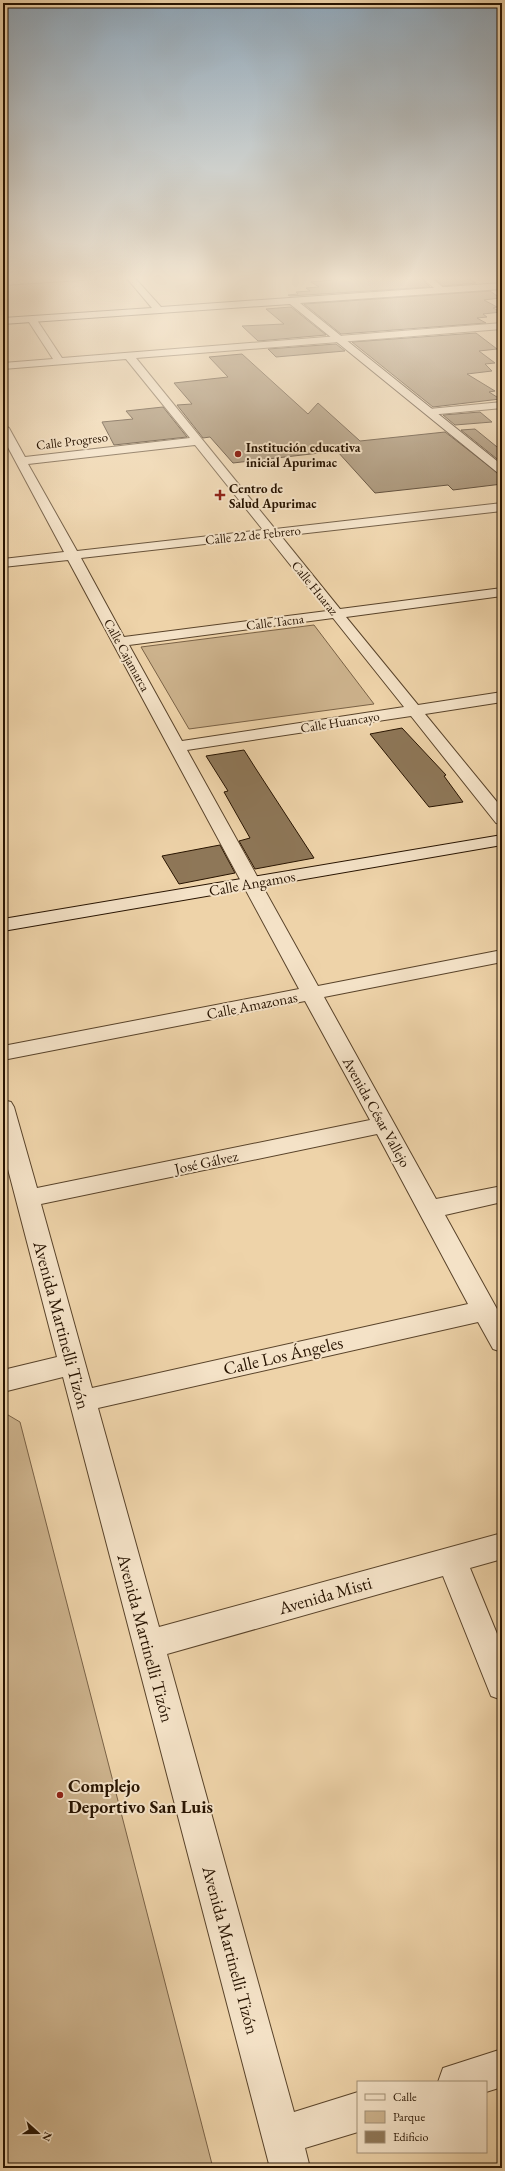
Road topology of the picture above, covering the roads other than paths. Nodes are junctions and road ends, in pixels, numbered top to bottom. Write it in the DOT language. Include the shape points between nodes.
graph roads {
  1 [pos="145,377"];
  2 [pos="387,377"];
  3 [pos="502,405"];
  4 [pos="429,412"];
  5 [pos="3,428"];
  6 [pos="197,441"];
  7 [pos="21,461"];
  8 [pos="502,471"];
  9 [pos="502,507"];
  10 [pos="271,533"];
  11 [pos="73,555"];
  12 [pos="3,563"];
  13 [pos="502,592"];
  14 [pos="336,614"];
  15 [pos="120,642"];
  16 [pos="502,697"];
  17 [pos="414,710"];
  18 [pos="177,747"];
  19 [pos="502,819"];
  20 [pos="502,840"];
  21 [pos="252,883"];
  22 [pos="3,925"];
  23 [pos="500,961"];
  24 [pos="312,993"];
  25 [pos="3,1053"];
  26 [pos="3,1107"];
  27 [pos="384,1125"];
  28 [pos="502,1194"];
  29 [pos="28,1198"];
  30 [pos="430,1209"];
  31 [pos="485,1310"];
  32 [pos="502,1342"];
  33 [pos="72,1364"];
  34 [pos="3,1381"];
  35 [pos="82,1401"];
  36 [pos="502,1546"];
  37 [pos="452,1560"];
  38 [pos="148,1645"];
  39 [pos="502,1685"];
  40 [pos="502,2068"];
  41 [pos="460,2081"];
  42 [pos="357,2113"];
  43 [pos="286,2152"];
  1 -- 6 [label="street, Calle Huaraz"];
  2 -- 4 [label="street"];
  3 -- 4 [label="street"];
  4 -- 8 [label="street"];
  5 -- 7 [label="street, Calle Cajamarca"];
  6 -- 7 [label="street, Calle Progreso"];
  6 -- 10 [label="street, Calle Huaraz"];
  7 -- 11 [label="street, Calle Cajamarca"];
  9 -- 10 [label="street, Calle 22 de Febrero"];
  10 -- 11 [label="street, Calle 22 de Febrero"];
  10 -- 14 [label="street, Calle Huaraz"];
  11 -- 12 [label="street, Calle 22 de Febrero"];
  11 -- 15 [label="street, Calle Cajamarca"];
  13 -- 14 [label="street, Calle Tacna"];
  14 -- 15 [label="street, Calle Tacna"];
  14 -- 17 [label="street, Calle Huaraz"];
  15 -- 18 [label="street, Calle Cajamarca"];
  16 -- 17 [label="street, Calle Huancayo"];
  17 -- 18 [label="street, Calle Huancayo"];
  17 -- 19 [label="street, Calle Huaraz"];
  18 -- 21 [label="street, Calle Cajamarca"];
  20 -- 21 [label="street, Calle Angamos"];
  21 -- 22 [label="street, Calle Angamos"];
  21 -- 24 [label="street, Avenida César Vallejo"];
  23 -- 24 [label="street, Calle Amazonas"];
  24 -- 25 [label="street, Calle Amazonas"];
  24 -- 27 [label="street, Avenida César Vallejo"];
  26 -- 29 [label="street, Avenida Martinelli Tizón"];
  27 -- 29 [label="street, José Gálvez"];
  27 -- 30 [label="street, Avenida César Vallejo"];
  28 -- 30 [label="street"];
  29 -- 33 [label="street, Avenida Martinelli Tizón"];
  30 -- 31 [label="street, Avenida César Vallejo"];
  31 -- 32 [label="street, Avenida César Vallejo"];
  31 -- 35 [label="street, Calle Los Ángeles"];
  33 -- 34 [label="street"];
  33 -- 35 [label="street, Avenida Martinelli Tizón"];
  35 -- 38 [label="street, Avenida Martinelli Tizón"];
  36 -- 37 [label="street, Avenida Misti"];
  37 -- 38 [label="street, Avenida Misti"];
  37 -- 39 [label="street"];
  38 -- 43 [label="street, Avenida Martinelli Tizón"];
  40 -- 41 [label="street"];
  42 -- 43 [label="street"];
}
